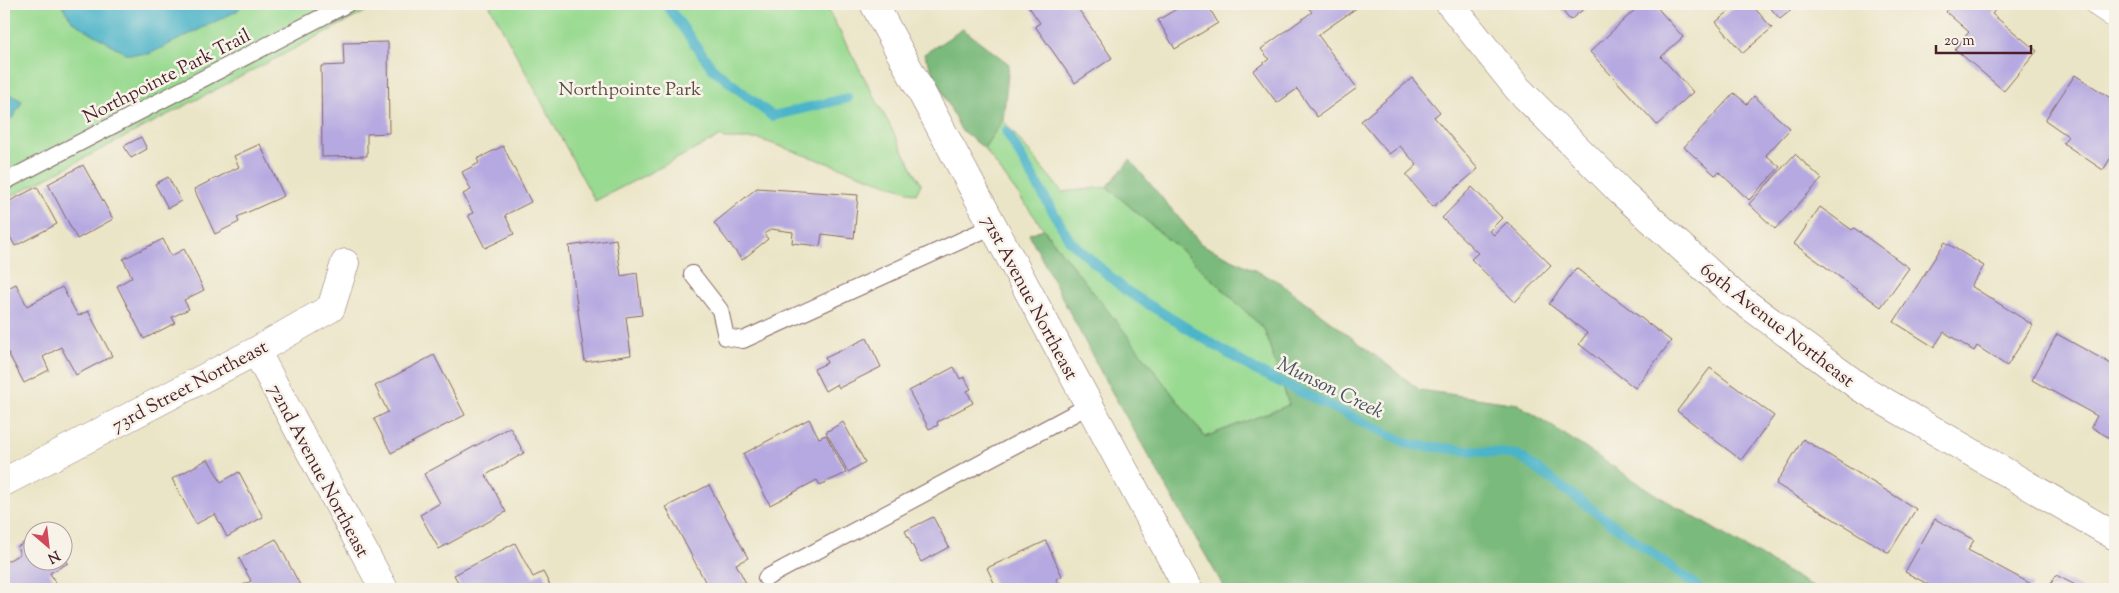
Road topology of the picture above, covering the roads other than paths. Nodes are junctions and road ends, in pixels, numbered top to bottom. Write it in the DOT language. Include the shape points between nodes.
graph roads {
  1 [pos="347,4"];
  2 [pos="874,4"];
  3 [pos="1450,4"];
  4 [pos="2100,4"];
  5 [pos="2115,14"];
  6 [pos="4,182"];
  7 [pos="993,226"];
  8 [pos="345,263"];
  9 [pos="692,274"];
  10 [pos="256,351"];
  11 [pos="1090,406"];
  12 [pos="4,482"];
  13 [pos="2115,536"];
  14 [pos="766,578"];
  15 [pos="384,589"];
  16 [pos="1188,589"];
  1 -- 6 [label="lane, Northpointe Park Trail"];
  2 -- 7 [label="street, 71st Avenue Northeast"];
  3 -- 13 [label="street, 69th Avenue Northeast" via="1518,89 1621,192 1732,294 1860,388"];
  4 -- 5 [label="street"];
  7 -- 9 [label="lane" via="743,340 726,337 720,310"];
  7 -- 11 [label="street, 71st Avenue Northeast"];
  8 -- 10 [label="street, 73rd Street Northeast" via="331,308"];
  10 -- 12 [label="street, 73rd Street Northeast"];
  10 -- 15 [label="street, 72nd Avenue Northeast"];
  11 -- 14 [label="lane"];
  11 -- 16 [label="street, 71st Avenue Northeast"];
}
